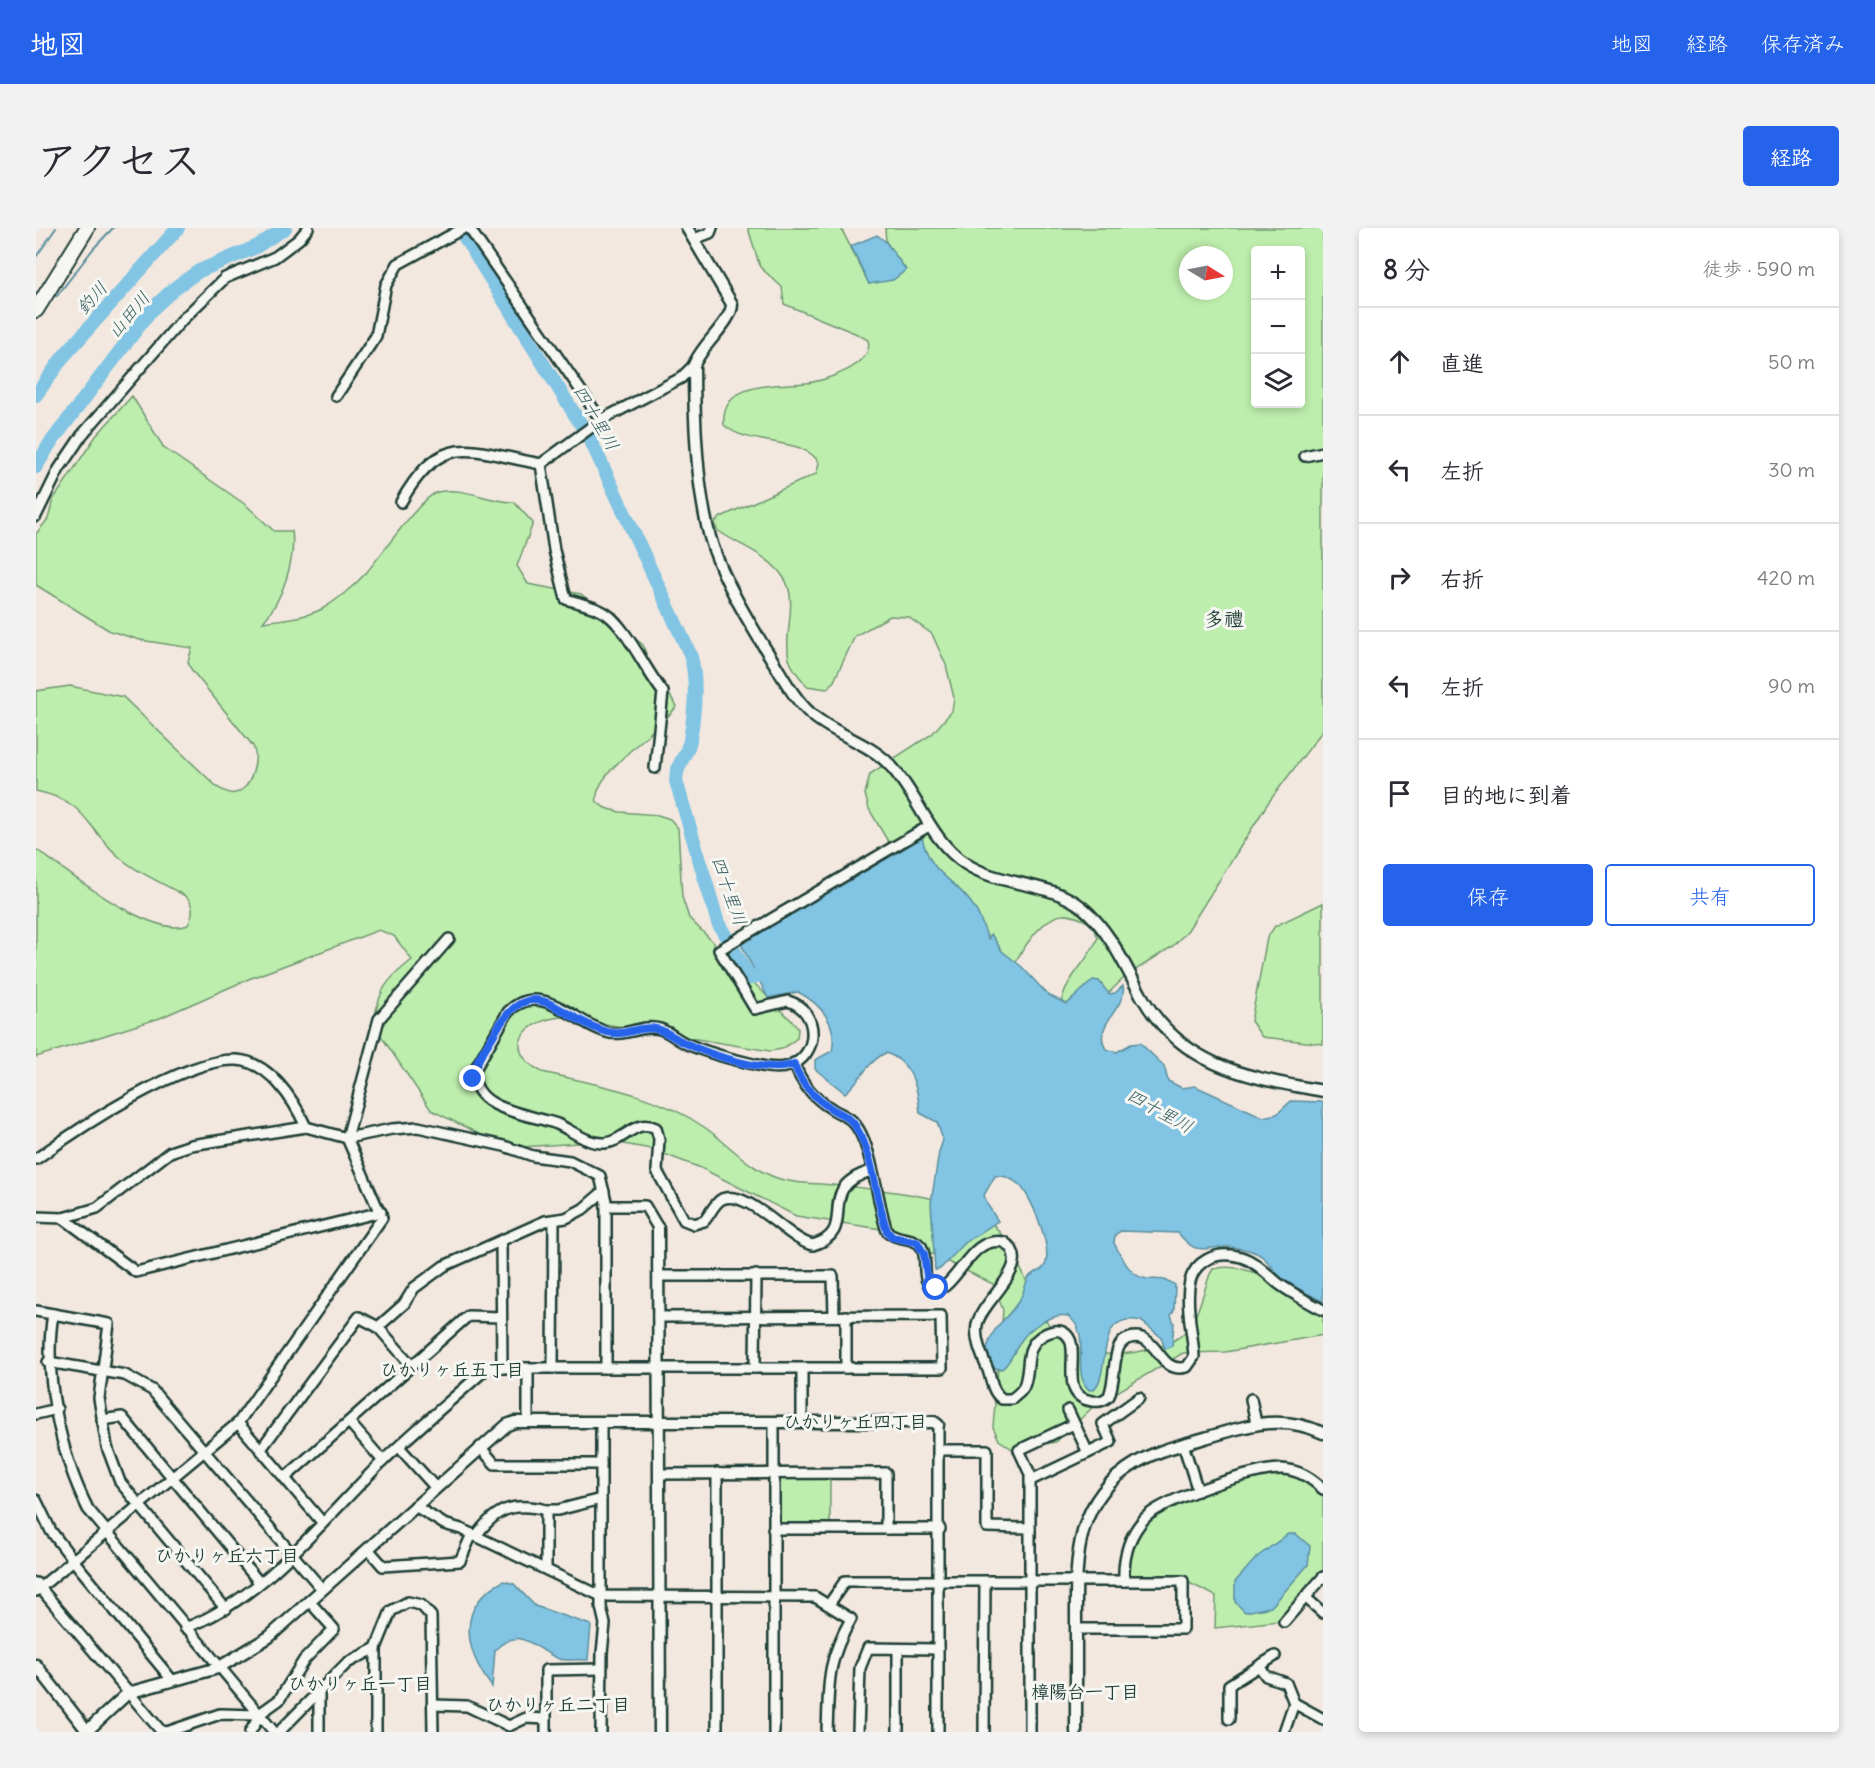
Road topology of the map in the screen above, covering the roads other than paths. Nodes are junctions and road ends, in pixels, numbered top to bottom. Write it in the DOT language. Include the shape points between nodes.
graph roads {
  1 [pos="87,228"];
  2 [pos="308,228"];
  3 [pos="464,228"];
  4 [pos="469,228"];
  5 [pos="687,228"];
  6 [pos="712,228"];
  7 [pos="694,239"];
  8 [pos="36,310"];
  9 [pos="694,365"];
  10 [pos="336,396"];
  11 [pos="601,420"];
  12 [pos="1323,452"];
  13 [pos="1305,456"];
  14 [pos="541,464"];
  15 [pos="401,502"];
  16 [pos="36,516"];
  17 [pos="655,768"];
  18 [pos="929,826"];
  19 [pos="449,939"];
  20 [pos="794,1064"];
  21 [pos="1323,1091"];
  22 [pos="306,1127"];
  23 [pos="347,1138"];
  24 [pos="36,1158"];
  25 [pos="871,1171"];
  26 [pos="603,1191"];
  27 [pos="606,1206"];
  28 [pos="381,1212"];
  29 [pos="36,1218"];
  30 [pos="63,1218"];
  31 [pos="554,1220"];
  32 [pos="658,1228"];
  33 [pos="501,1241"];
  34 [pos="756,1275"];
  35 [pos="658,1276"];
  36 [pos="1323,1310"];
  37 [pos="36,1311"];
  38 [pos="53,1314"];
  39 [pos="756,1316"];
  40 [pos="834,1316"];
  41 [pos="846,1316"];
  42 [pos="501,1317"];
  43 [pos="658,1317"];
  44 [pos="378,1327"];
  45 [pos="48,1362"];
  46 [pos="412,1366"];
  47 [pos="501,1368"];
  48 [pos="553,1368"];
  49 [pos="606,1368"];
  50 [pos="659,1368"];
  51 [pos="755,1368"];
  52 [pos="846,1368"];
  53 [pos="528,1369"];
  54 [pos="802,1369"];
  55 [pos="104,1371"];
  56 [pos="1139,1398"];
  57 [pos="1251,1399"];
  58 [pos="57,1409"];
  59 [pos="1068,1410"];
  60 [pos="36,1414"];
  61 [pos="102,1420"];
  62 [pos="659,1421"];
  63 [pos="349,1422"];
  64 [pos="528,1422"];
  65 [pos="601,1422"];
  66 [pos="774,1422"];
  67 [pos="802,1422"];
  68 [pos="238,1423"];
  69 [pos="1256,1423"];
  70 [pos="1074,1424"];
  71 [pos="938,1425"];
  72 [pos="1323,1433"];
  73 [pos="1183,1444"];
  74 [pos="399,1447"];
  75 [pos="480,1447"];
  76 [pos="261,1449"];
  77 [pos="206,1450"];
  78 [pos="940,1450"];
  79 [pos="1088,1453"];
  80 [pos="383,1461"];
  81 [pos="601,1464"];
  82 [pos="717,1473"];
  83 [pos="773,1473"];
  84 [pos="659,1474"];
  85 [pos="172,1477"];
  86 [pos="285,1478"];
  87 [pos="1031,1480"];
  88 [pos="435,1487"];
  89 [pos="1323,1489"];
  90 [pos="1198,1491"];
  91 [pos="601,1499"];
  92 [pos="36,1500"];
  93 [pos="140,1505"];
  94 [pos="415,1506"];
  95 [pos="546,1510"];
  96 [pos="322,1522"];
  97 [pos="773,1528"];
  98 [pos="940,1528"];
  99 [pos="1030,1528"];
  100 [pos="886,1529"];
  101 [pos="106,1533"];
  102 [pos="474,1535"];
  103 [pos="368,1549"];
  104 [pos="292,1554"];
  105 [pos="73,1560"];
  106 [pos="546,1568"];
  107 [pos="1323,1577"];
  108 [pos="940,1581"];
  109 [pos="1031,1581"];
  110 [pos="1076,1581"];
  111 [pos="1124,1581"];
  112 [pos="259,1582"];
  113 [pos="985,1582"];
  114 [pos="38,1587"];
  115 [pos="321,1589"];
  116 [pos="602,1596"];
  117 [pos="660,1596"];
  118 [pos="717,1596"];
  119 [pos="773,1597"];
  120 [pos="1305,1597"];
  121 [pos="309,1601"];
  122 [pos="830,1603"];
  123 [pos="226,1609"];
  124 [pos="1323,1613"];
  125 [pos="1284,1622"];
  126 [pos="185,1628"];
  127 [pos="1076,1629"];
  128 [pos="376,1648"];
  129 [pos="938,1649"];
  130 [pos="898,1650"];
  131 [pos="1275,1656"];
  132 [pos="36,1665"];
  133 [pos="1259,1666"];
  134 [pos="218,1668"];
  135 [pos="601,1669"];
  136 [pos="172,1680"];
  137 [pos="319,1692"];
  138 [pos="128,1693"];
  139 [pos="1294,1703"];
  140 [pos="433,1705"];
  141 [pos="258,1716"];
  142 [pos="546,1719"];
  143 [pos="1229,1719"];
  144 [pos="1323,1719"];
  145 [pos="87,1732"];
  146 [pos="250,1732"];
  147 [pos="274,1732"];
  148 [pos="279,1732"];
  149 [pos="319,1732"];
  150 [pos="376,1732"];
  151 [pos="433,1732"];
  152 [pos="546,1732"];
  153 [pos="601,1732"];
  154 [pos="660,1732"];
  155 [pos="717,1732"];
  156 [pos="774,1732"];
  157 [pos="827,1732"];
  158 [pos="858,1732"];
  159 [pos="898,1732"];
  160 [pos="938,1732"];
  161 [pos="984,1732"];
  162 [pos="1030,1732"];
  163 [pos="1076,1732"];
  164 [pos="1284,1732"];
  1 -- 8 [label="main road"];
  2 -- 16 [label="street" via="275,257 225,278 182,320 82,435 59,469"];
  3 -- 10 [label="street" via="398,264 386,285 376,336"];
  4 -- 11 [label="street"];
  5 -- 7 [label="street"];
  6 -- 7 [label="street" via="710,233"];
  7 -- 9 [label="street" via="732,304 727,320 699,352"];
  9 -- 11 [label="street" via="681,378"];
  9 -- 18 [label="street" via="700,481 712,545 736,600 799,702 827,726 884,759 906,784"];
  11 -- 14 [label="street"];
  12 -- 13 [label="street"];
  14 -- 15 [label="street" via="468,449 452,451 426,465"];
  14 -- 17 [label="street" via="566,599 606,613 663,692"];
  18 -- 20 [label="street" via="719,951 755,1009 788,1001 805,1014 813,1030 812,1046"];
  18 -- 21 [label="street" via="949,850 979,871 1053,891 1083,909 1110,938 1163,1025 1204,1060 1248,1077"];
  19 -- 23 [label="street" via="379,1019"];
  20 -- 25 [label="street" via="807,1089 852,1121"];
  20 -- 25 [label="street" via="778,1068 751,1064 651,1028 609,1033 589,1026 558,1006 533,999 514,1006 502,1019 473,1079 483,1094 503,1109 558,1125 594,1142 612,1142 640,1126 656,1128 659,1176 688,1223 704,1221 718,1202 730,1198 766,1213 795,1238 813,1245 827,1239 835,1227 839,1191 844,1184"];
  22 -- 23 [label="street"];
  22 -- 24 [label="street" via="293,1101 265,1073 238,1060 220,1061 131,1098"];
  22 -- 30 [label="street" via="191,1145 170,1152 97,1208"];
  23 -- 26 [label="street" via="418,1127 577,1163 600,1176"];
  23 -- 28 [label="street"];
  25 -- 36 [label="street" via="887,1231 892,1237 912,1240 921,1247 931,1287 945,1286 985,1244 1004,1242 1013,1250 1011,1273 986,1305 976,1329 994,1391 1002,1399 1012,1399 1023,1389 1029,1351 1037,1338 1054,1331 1064,1333 1070,1340 1073,1386 1086,1401 1100,1402 1109,1396 1118,1349 1125,1339 1143,1338 1171,1366 1187,1367 1194,1357 1188,1321 1192,1275 1198,1264 1213,1257 1249,1261"];
  26 -- 27 [label="street"];
  26 -- 31 [label="street" via="583,1209"];
  27 -- 32 [label="street" via="645,1206"];
  27 -- 49 [label="street"];
  28 -- 30 [label="street" via="136,1272"];
  28 -- 68 [label="street" via="382,1218"];
  29 -- 30 [label="street"];
  31 -- 33 [label="street"];
  31 -- 48 [label="street"];
  32 -- 35 [label="street"];
  33 -- 42 [label="street"];
  33 -- 44 [label="street" via="444,1266 414,1288 404,1304"];
  34 -- 35 [label="street"];
  34 -- 39 [label="street"];
  34 -- 40 [label="street" via="833,1276"];
  35 -- 43 [label="street"];
  37 -- 38 [label="street"];
  38 -- 45 [label="street"];
  38 -- 55 [label="street" via="109,1324"];
  39 -- 40 [label="street"];
  39 -- 43 [label="street"];
  39 -- 51 [label="street"];
  40 -- 41 [label="street"];
  41 -- 52 [label="street"];
  41 -- 52 [label="street" via="941,1316 942,1368"];
  42 -- 46 [label="street" via="468,1316"];
  42 -- 47 [label="street"];
  43 -- 50 [label="street"];
  44 -- 46 [label="street"];
  44 -- 76 [label="street" via="359,1317"];
  45 -- 55 [label="street"];
  45 -- 58 [label="street"];
  46 -- 63 [label="street"];
  47 -- 53 [label="street"];
  47 -- 74 [label="street" via="487,1368"];
  48 -- 49 [label="street"];
  48 -- 53 [label="street"];
  49 -- 50 [label="street"];
  50 -- 51 [label="street"];
  50 -- 62 [label="street"];
  51 -- 54 [label="street"];
  52 -- 54 [label="street"];
  53 -- 64 [label="street"];
  54 -- 67 [label="street"];
  55 -- 61 [label="street" via="99,1398"];
  55 -- 77 [label="street" via="125,1375 152,1390"];
  56 -- 79 [label="street" via="1102,1424 1111,1442"];
  57 -- 69 [label="street"];
  58 -- 60 [label="street"];
  58 -- 101 [label="street" via="75,1483"];
  59 -- 70 [label="street"];
  61 -- 85 [label="street" via="122,1417"];
  61 -- 93 [label="street" via="113,1468"];
  62 -- 65 [label="street"];
  62 -- 66 [label="street"];
  62 -- 84 [label="street"];
  63 -- 80 [label="street"];
  63 -- 86 [label="street"];
  64 -- 65 [label="street"];
  64 -- 75 [label="street" via="507,1425"];
  65 -- 81 [label="street"];
  66 -- 67 [label="street"];
  66 -- 83 [label="street"];
  67 -- 71 [label="street"];
  68 -- 76 [label="street"];
  68 -- 77 [label="street"];
  69 -- 72 [label="street" via="1283,1421"];
  69 -- 73 [label="street"];
  70 -- 79 [label="street"];
  70 -- 87 [label="street" via="1019,1450"];
  71 -- 78 [label="street"];
  73 -- 90 [label="street"];
  73 -- 110 [label="street" via="1136,1462 1108,1486 1082,1531"];
  74 -- 80 [label="street"];
  74 -- 88 [label="street"];
  75 -- 81 [label="street" via="495,1464"];
  75 -- 88 [label="street"];
  76 -- 86 [label="street"];
  77 -- 85 [label="street"];
  77 -- 104 [label="street"];
  78 -- 98 [label="street"];
  78 -- 99 [label="street" via="987,1450 987,1527"];
  79 -- 87 [label="street"];
  80 -- 96 [label="street"];
  81 -- 91 [label="street"];
  82 -- 83 [label="street"];
  82 -- 84 [label="street"];
  82 -- 118 [label="street"];
  83 -- 97 [label="street"];
  83 -- 100 [label="street" via="885,1473"];
  84 -- 117 [label="street"];
  85 -- 93 [label="street"];
  85 -- 112 [label="street"];
  86 -- 96 [label="street"];
  87 -- 99 [label="street"];
  88 -- 94 [label="street"];
  89 -- 90 [label="street" via="1297,1472 1274,1469"];
  90 -- 111 [label="street" via="1172,1499 1134,1531 1127,1550"];
  91 -- 95 [label="street"];
  91 -- 116 [label="street"];
  92 -- 105 [label="street" via="51,1531"];
  93 -- 101 [label="street"];
  93 -- 123 [label="street"];
  94 -- 102 [label="street" via="444,1524"];
  94 -- 103 [label="street"];
  95 -- 102 [label="street" via="522,1506 498,1512"];
  95 -- 106 [label="street"];
  96 -- 104 [label="street"];
  97 -- 100 [label="street"];
  97 -- 119 [label="street"];
  98 -- 100 [label="street"];
  98 -- 108 [label="street"];
  99 -- 109 [label="street"];
  101 -- 105 [label="street"];
  101 -- 126 [label="street"];
  102 -- 103 [label="street" via="460,1561 382,1566"];
  102 -- 106 [label="street"];
  103 -- 115 [label="street"];
  104 -- 112 [label="street"];
  104 -- 115 [label="street"];
  105 -- 114 [label="street"];
  105 -- 136 [label="street"];
  106 -- 116 [label="street"];
  107 -- 120 [label="street"];
  108 -- 113 [label="street"];
  108 -- 122 [label="street" via="845,1581"];
  108 -- 129 [label="street"];
  109 -- 110 [label="street"];
  109 -- 113 [label="street"];
  109 -- 162 [label="street"];
  110 -- 111 [label="street"];
  110 -- 127 [label="street"];
  111 -- 127 [label="street" via="1183,1581 1183,1629"];
  112 -- 123 [label="street"];
  113 -- 161 [label="street"];
  114 -- 138 [label="street"];
  115 -- 121 [label="street"];
  116 -- 117 [label="street"];
  116 -- 135 [label="street" via="605,1624"];
  117 -- 118 [label="street"];
  117 -- 154 [label="street"];
  118 -- 119 [label="street"];
  118 -- 155 [label="street"];
  119 -- 122 [label="street" via="815,1597"];
  119 -- 156 [label="street"];
  120 -- 124 [label="street"];
  120 -- 125 [label="street"];
  121 -- 134 [label="street" via="269,1637"];
  121 -- 141 [label="street" via="334,1629 304,1660 279,1700"];
  122 -- 157 [label="street" via="852,1618 838,1641 829,1668"];
  123 -- 126 [label="street"];
  126 -- 134 [label="street"];
  127 -- 163 [label="street"];
  128 -- 137 [label="street" via="347,1664"];
  128 -- 140 [label="street" via="391,1611 397,1606 408,1602 427,1610 433,1624"];
  128 -- 150 [label="street"];
  129 -- 130 [label="street"];
  129 -- 160 [label="street"];
  130 -- 158 [label="street" via="868,1648 864,1654"];
  130 -- 159 [label="street"];
  131 -- 133 [label="street"];
  132 -- 145 [label="street"];
  133 -- 139 [label="street" via="1266,1676 1286,1683"];
  133 -- 143 [label="street" via="1229,1685"];
  134 -- 136 [label="street"];
  134 -- 141 [label="street"];
  135 -- 142 [label="street" via="546,1670"];
  135 -- 153 [label="street"];
  136 -- 138 [label="street"];
  137 -- 148 [label="street"];
  137 -- 149 [label="street"];
  138 -- 141 [label="street" via="161,1731 220,1714"];
  138 -- 145 [label="street"];
  139 -- 144 [label="street"];
  139 -- 164 [label="street"];
  140 -- 142 [label="street" via="467,1706 509,1726 526,1718"];
  140 -- 151 [label="street"];
  141 -- 146 [label="street"];
  141 -- 147 [label="street"];
  142 -- 152 [label="street"];
}
